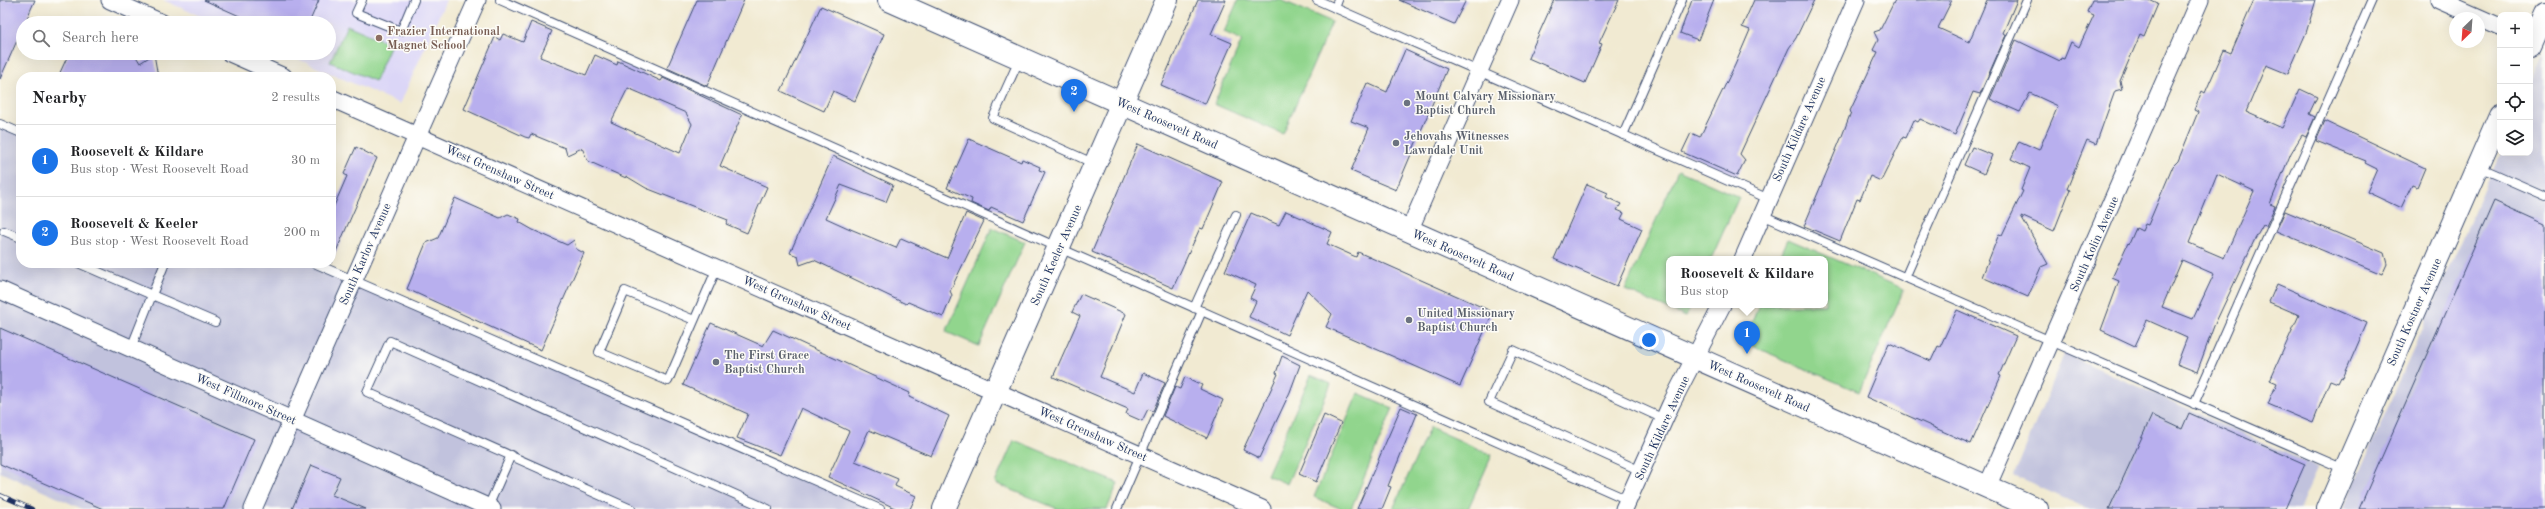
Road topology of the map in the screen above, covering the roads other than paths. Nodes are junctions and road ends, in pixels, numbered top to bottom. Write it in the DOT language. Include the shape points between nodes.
graph roads {
  1 [pos="110,0"];
  2 [pos="362,0"];
  3 [pos="414,0"];
  4 [pos="477,0"];
  5 [pos="500,0"];
  6 [pos="889,0"];
  7 [pos="1167,0"];
  8 [pos="1317,0"];
  9 [pos="1510,0"];
  10 [pos="1682,0"];
  11 [pos="1856,0"];
  12 [pos="2027,0"];
  13 [pos="2200,0"];
  14 [pos="2372,0"];
  15 [pos="2439,0"];
  16 [pos="1336,4"];
  17 [pos="2545,12"];
  18 [pos="146,16"];
  19 [pos="2497,26"];
  20 [pos="2533,39"];
  21 [pos="1020,58"];
  22 [pos="246,60"];
  23 [pos="1479,71"];
  24 [pos="273,72"];
  25 [pos="336,100"];
  26 [pos="1122,103"];
  27 [pos="2498,120"];
  28 [pos="0,124"];
  29 [pos="16,131"];
  30 [pos="1623,135"];
  31 [pos="417,136"];
  32 [pos="1095,164"];
  33 [pos="2478,166"];
  34 [pos="2545,196"];
  35 [pos="1769,199"];
  36 [pos="1236,215"];
  37 [pos="1762,215"];
  38 [pos="4,231"];
  39 [pos="1409,231"];
  40 [pos="16,236"];
  41 [pos="1059,247"];
  42 [pos="1744,256"];
  43 [pos="90,268"];
  44 [pos="163,268"];
  45 [pos="326,268"];
  46 [pos="717,268"];
  47 [pos="1905,278"];
  48 [pos="354,280"];
  49 [pos="0,290"];
  50 [pos="152,295"];
  51 [pos="1721,308"];
  52 [pos="1198,309"];
  53 [pos="694,320"];
  54 [pos="215,322"];
  55 [pos="2051,341"];
  56 [pos="131,348"];
  57 [pos="1696,358"];
  58 [pos="996,391"];
  59 [pos="2194,404"];
  60 [pos="293,419"];
  61 [pos="1664,419"];
  62 [pos="1140,455"];
  63 [pos="511,456"];
  64 [pos="2345,470"];
  65 [pos="1641,471"];
  66 [pos="1987,487"];
  67 [pos="1626,504"];
  68 [pos="490,508"];
  69 [pos="253,509"];
  70 [pos="631,509"];
  71 [pos="768,509"];
  72 [pos="880,509"];
  73 [pos="944,509"];
  74 [pos="1116,509"];
  75 [pos="1262,509"];
  76 [pos="2037,509"];
  77 [pos="2328,509"];
  1 -- 18 [label="street"];
  2 -- 3 [label="lane" via="356,13 401,31"];
  4 -- 31 [label="street, South Karlov Avenue"];
  5 -- 41 [label="lane"];
  6 -- 21 [label="main road, West Roosevelt Road"];
  7 -- 26 [label="main road, South Keeler Avenue"];
  8 -- 16 [label="lane"];
  9 -- 23 [label="street"];
  10 -- 30 [label="lane"];
  11 -- 35 [label="street, South Kildare Avenue"];
  12 -- 47 [label="lane"];
  13 -- 55 [label="street, South Kolin Avenue"];
  14 -- 59 [label="lane"];
  15 -- 19 [label="street"];
  16 -- 23 [label="lane"];
  17 -- 20 [label="main road"];
  21 -- 26 [label="main road, West Roosevelt Road"];
  21 -- 32 [label="lane" via="993,118"];
  22 -- 24 [label="street"];
  23 -- 30 [label="lane"];
  23 -- 39 [label="street"];
  25 -- 31 [label="street, West Grenshaw Street"];
  26 -- 32 [label="main road, South Keeler Avenue"];
  26 -- 39 [label="main road, West Roosevelt Road"];
  27 -- 33 [label="main road, South Kostner Avenue"];
  28 -- 29 [label="lane"];
  30 -- 35 [label="lane"];
  31 -- 46 [label="street, West Grenshaw Street"];
  31 -- 48 [label="street, South Karlov Avenue"];
  32 -- 41 [label="main road, South Keeler Avenue"];
  33 -- 34 [label="lane"];
  33 -- 64 [label="main road, South Kostner Avenue"];
  35 -- 37 [label="street, South Kildare Avenue"];
  36 -- 52 [label="lane"];
  37 -- 42 [label="street, South Kildare Avenue"];
  37 -- 47 [label="lane"];
  38 -- 40 [label="lane"];
  39 -- 57 [label="main road, West Roosevelt Road"];
  41 -- 52 [label="lane"];
  41 -- 58 [label="main road, South Keeler Avenue"];
  43 -- 50 [label="lane"];
  44 -- 50 [label="lane"];
  45 -- 48 [label="lane"];
  46 -- 53 [label="lane"];
  46 -- 58 [label="street, West Grenshaw Street"];
  47 -- 55 [label="lane"];
  48 -- 60 [label="street, South Karlov Avenue"];
  48 -- 72 [label="lane"];
  49 -- 56 [label="street, West Fillmore Street"];
  50 -- 54 [label="lane"];
  50 -- 56 [label="lane"];
  51 -- 57 [label="street, South Kildare Avenue"];
  52 -- 62 [label="lane"];
  52 -- 67 [label="lane"];
  53 -- 53 [label="lane" via="625,291 599,352 668,381"];
  55 -- 59 [label="lane"];
  55 -- 66 [label="street, South Kolin Avenue"];
  56 -- 60 [label="street, West Fillmore Street"];
  57 -- 61 [label="street, South Kildare Avenue"];
  57 -- 66 [label="main road, West Roosevelt Road"];
  58 -- 62 [label="street, West Grenshaw Street"];
  58 -- 73 [label="main road, South Keeler Avenue"];
  59 -- 64 [label="lane"];
  60 -- 68 [label="street, West Fillmore Street"];
  60 -- 69 [label="street, South Karlov Avenue"];
  61 -- 65 [label="street, South Kildare Avenue"];
  61 -- 65 [label="lane" via="1512,350 1489,402"];
  62 -- 74 [label="lane"];
  62 -- 75 [label="street, West Grenshaw Street"];
  63 -- 68 [label="lane"];
  63 -- 70 [label="lane"];
  63 -- 71 [label="lane" via="367,392 390,341"];
  64 -- 77 [label="main road, South Kostner Avenue"];
  65 -- 67 [label="street, South Kildare Avenue"];
  66 -- 76 [label="main road, West Roosevelt Road"];
}
